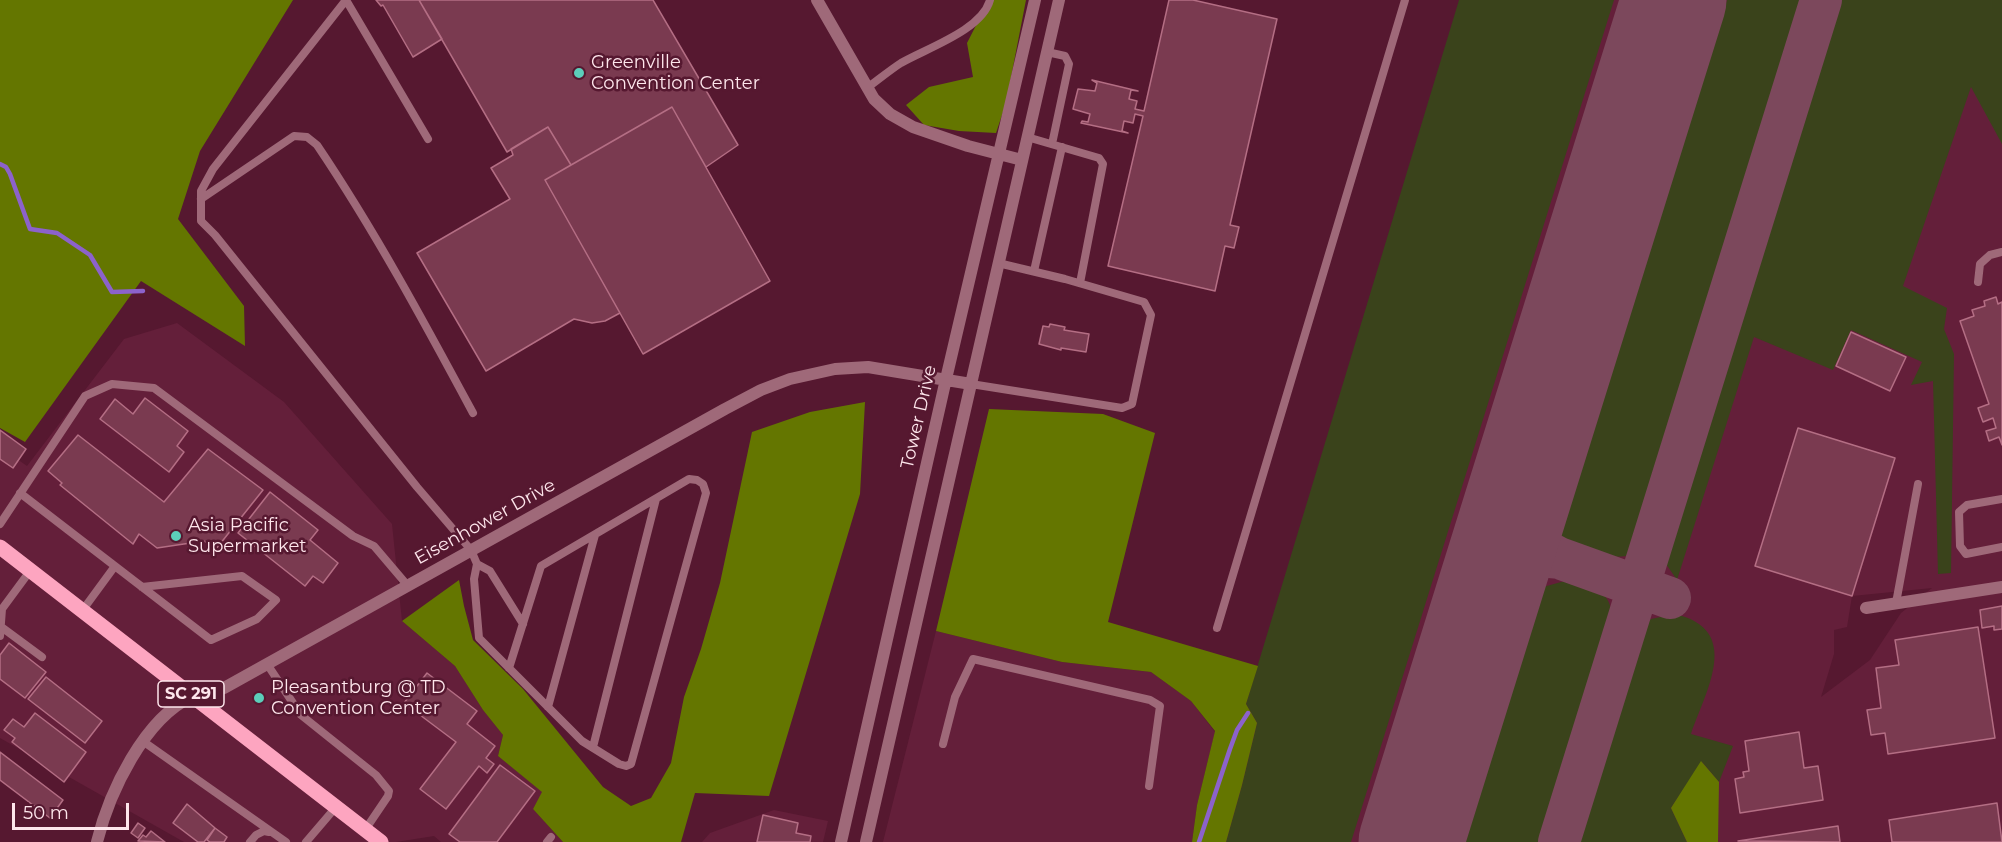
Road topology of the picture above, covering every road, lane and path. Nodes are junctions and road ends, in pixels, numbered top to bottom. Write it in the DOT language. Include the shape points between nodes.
graph roads {
  1 [pos="346,0"];
  2 [pos="817,0"];
  3 [pos="990,0"];
  4 [pos="1035,0"];
  5 [pos="1059,0"];
  6 [pos="1405,0"];
  7 [pos="1047,52"];
  8 [pos="867,88"];
  9 [pos="1027,137"];
  10 [pos="428,139"];
  11 [pos="1052,144"];
  12 [pos="1062,147"];
  13 [pos="998,154"];
  14 [pos="1022,160"];
  15 [pos="201,199"];
  16 [pos="2002,252"];
  17 [pos="998,263"];
  18 [pos="1034,271"];
  19 [pos="1978,282"];
  20 [pos="1080,283"];
  21 [pos="946,379"];
  22 [pos="971,384"];
  23 [pos="473,414"];
  24 [pos="1918,484"];
  25 [pos="20,493"];
  26 [pos="656,499"];
  27 [pos="2002,499"];
  28 [pos="0,524"];
  29 [pos="595,535"];
  30 [pos="0,547"];
  31 [pos="2002,547"];
  32 [pos="471,550"];
  33 [pos="477,564"];
  34 [pos="115,566"];
  35 [pos="30,571"];
  36 [pos="142,586"];
  37 [pos="408,586"];
  38 [pos="2002,586"];
  39 [pos="1896,603"];
  40 [pos="1866,608"];
  41 [pos="82,611"];
  42 [pos="523,624"];
  43 [pos="1217,628"];
  44 [pos="0,630"];
  45 [pos="42,657"];
  46 [pos="267,664"];
  47 [pos="509,668"];
  48 [pos="193,696"];
  49 [pos="548,707"];
  50 [pos="144,742"];
  51 [pos="943,744"];
  52 [pos="593,747"];
  53 [pos="1149,786"];
  54 [pos="336,807"];
  55 [pos="365,830"];
  56 [pos="270,832"];
  57 [pos="97,842"];
  58 [pos="250,842"];
  59 [pos="286,842"];
  60 [pos="306,842"];
  61 [pos="381,842"];
  62 [pos="841,842"];
  63 [pos="866,842"];
  1 -- 10 [label="lane"];
  1 -- 15 [label="lane" via="213,169"];
  2 -- 8 [label="street"];
  3 -- 8 [label="lane" via="988,10 972,25 900,64"];
  4 -- 13 [label="street, Tower Drive"];
  5 -- 7 [label="street"];
  6 -- 43 [label="lane"];
  7 -- 9 [label="street"];
  7 -- 11 [label="lane" via="1065,56 1069,64"];
  8 -- 13 [label="street" via="890,114 913,127"];
  9 -- 11 [label="lane"];
  9 -- 14 [label="street"];
  11 -- 12 [label="lane"];
  12 -- 18 [label="lane"];
  12 -- 20 [label="lane" via="1099,158 1104,164"];
  13 -- 14 [label="street"];
  13 -- 21 [label="street, Tower Drive"];
  14 -- 17 [label="street"];
  15 -- 23 [label="lane" via="294,136 307,137 317,145 363,218"];
  15 -- 32 [label="lane" via="201,221"];
  16 -- 19 [label="lane" via="1990,255 1980,264"];
  17 -- 18 [label="lane"];
  17 -- 22 [label="street"];
  18 -- 20 [label="lane"];
  20 -- 22 [label="lane" via="1144,303 1150,315 1132,404 1122,408"];
  21 -- 22 [label="street, Eisenhower Drive"];
  21 -- 32 [label="street, Eisenhower Drive" via="868,367 835,369 781,382"];
  21 -- 62 [label="street, Tower Drive"];
  22 -- 63 [label="street"];
  24 -- 39 [label="lane"];
  25 -- 28 [label="lane"];
  25 -- 34 [label="lane"];
  25 -- 37 [label="lane" via="85,396 112,384 154,388 353,536 374,546"];
  26 -- 29 [label="lane"];
  26 -- 52 [label="lane"];
  26 -- 52 [label="lane" via="689,479 703,484 706,493 631,764 619,764"];
  27 -- 31 [label="lane" via="1967,505 1959,512 1960,546 1966,554"];
  29 -- 42 [label="lane" via="541,566"];
  29 -- 49 [label="lane"];
  30 -- 35 [label="main road, SC 291"];
  32 -- 33 [label="lane"];
  32 -- 37 [label="street, Eisenhower Drive"];
  33 -- 42 [label="lane" via="490,570"];
  33 -- 47 [label="lane" via="474,579 479,638"];
  34 -- 36 [label="lane"];
  34 -- 41 [label="lane"];
  35 -- 41 [label="main road, SC 291"];
  35 -- 44 [label="lane" via="2,609"];
  36 -- 36 [label="lane" via="212,640 256,619 276,600 242,576"];
  37 -- 46 [label="street, Eisenhower Drive"];
  38 -- 39 [label="street"];
  39 -- 40 [label="street"];
  41 -- 48 [label="main road, SC 291"];
  42 -- 47 [label="lane"];
  44 -- 45 [label="lane"];
  46 -- 48 [label="street, Eisenhower Drive" via="224,688"];
  46 -- 55 [label="lane" via="301,715 376,775 388,791"];
  47 -- 49 [label="lane"];
  48 -- 50 [label="street, Eisenhower Drive" via="169,711"];
  48 -- 54 [label="main road, SC 291"];
  49 -- 52 [label="lane"];
  50 -- 56 [label="lane"];
  50 -- 57 [label="street, Eisenhower Drive" via="111,795"];
  51 -- 53 [label="lane" via="956,697 973,659 1150,700 1160,706"];
  54 -- 55 [label="main road, SC 291"];
  54 -- 60 [label="lane"];
  55 -- 61 [label="main road, SC 291"];
  56 -- 58 [label="lane" via="264,831"];
  56 -- 59 [label="lane"];
}
